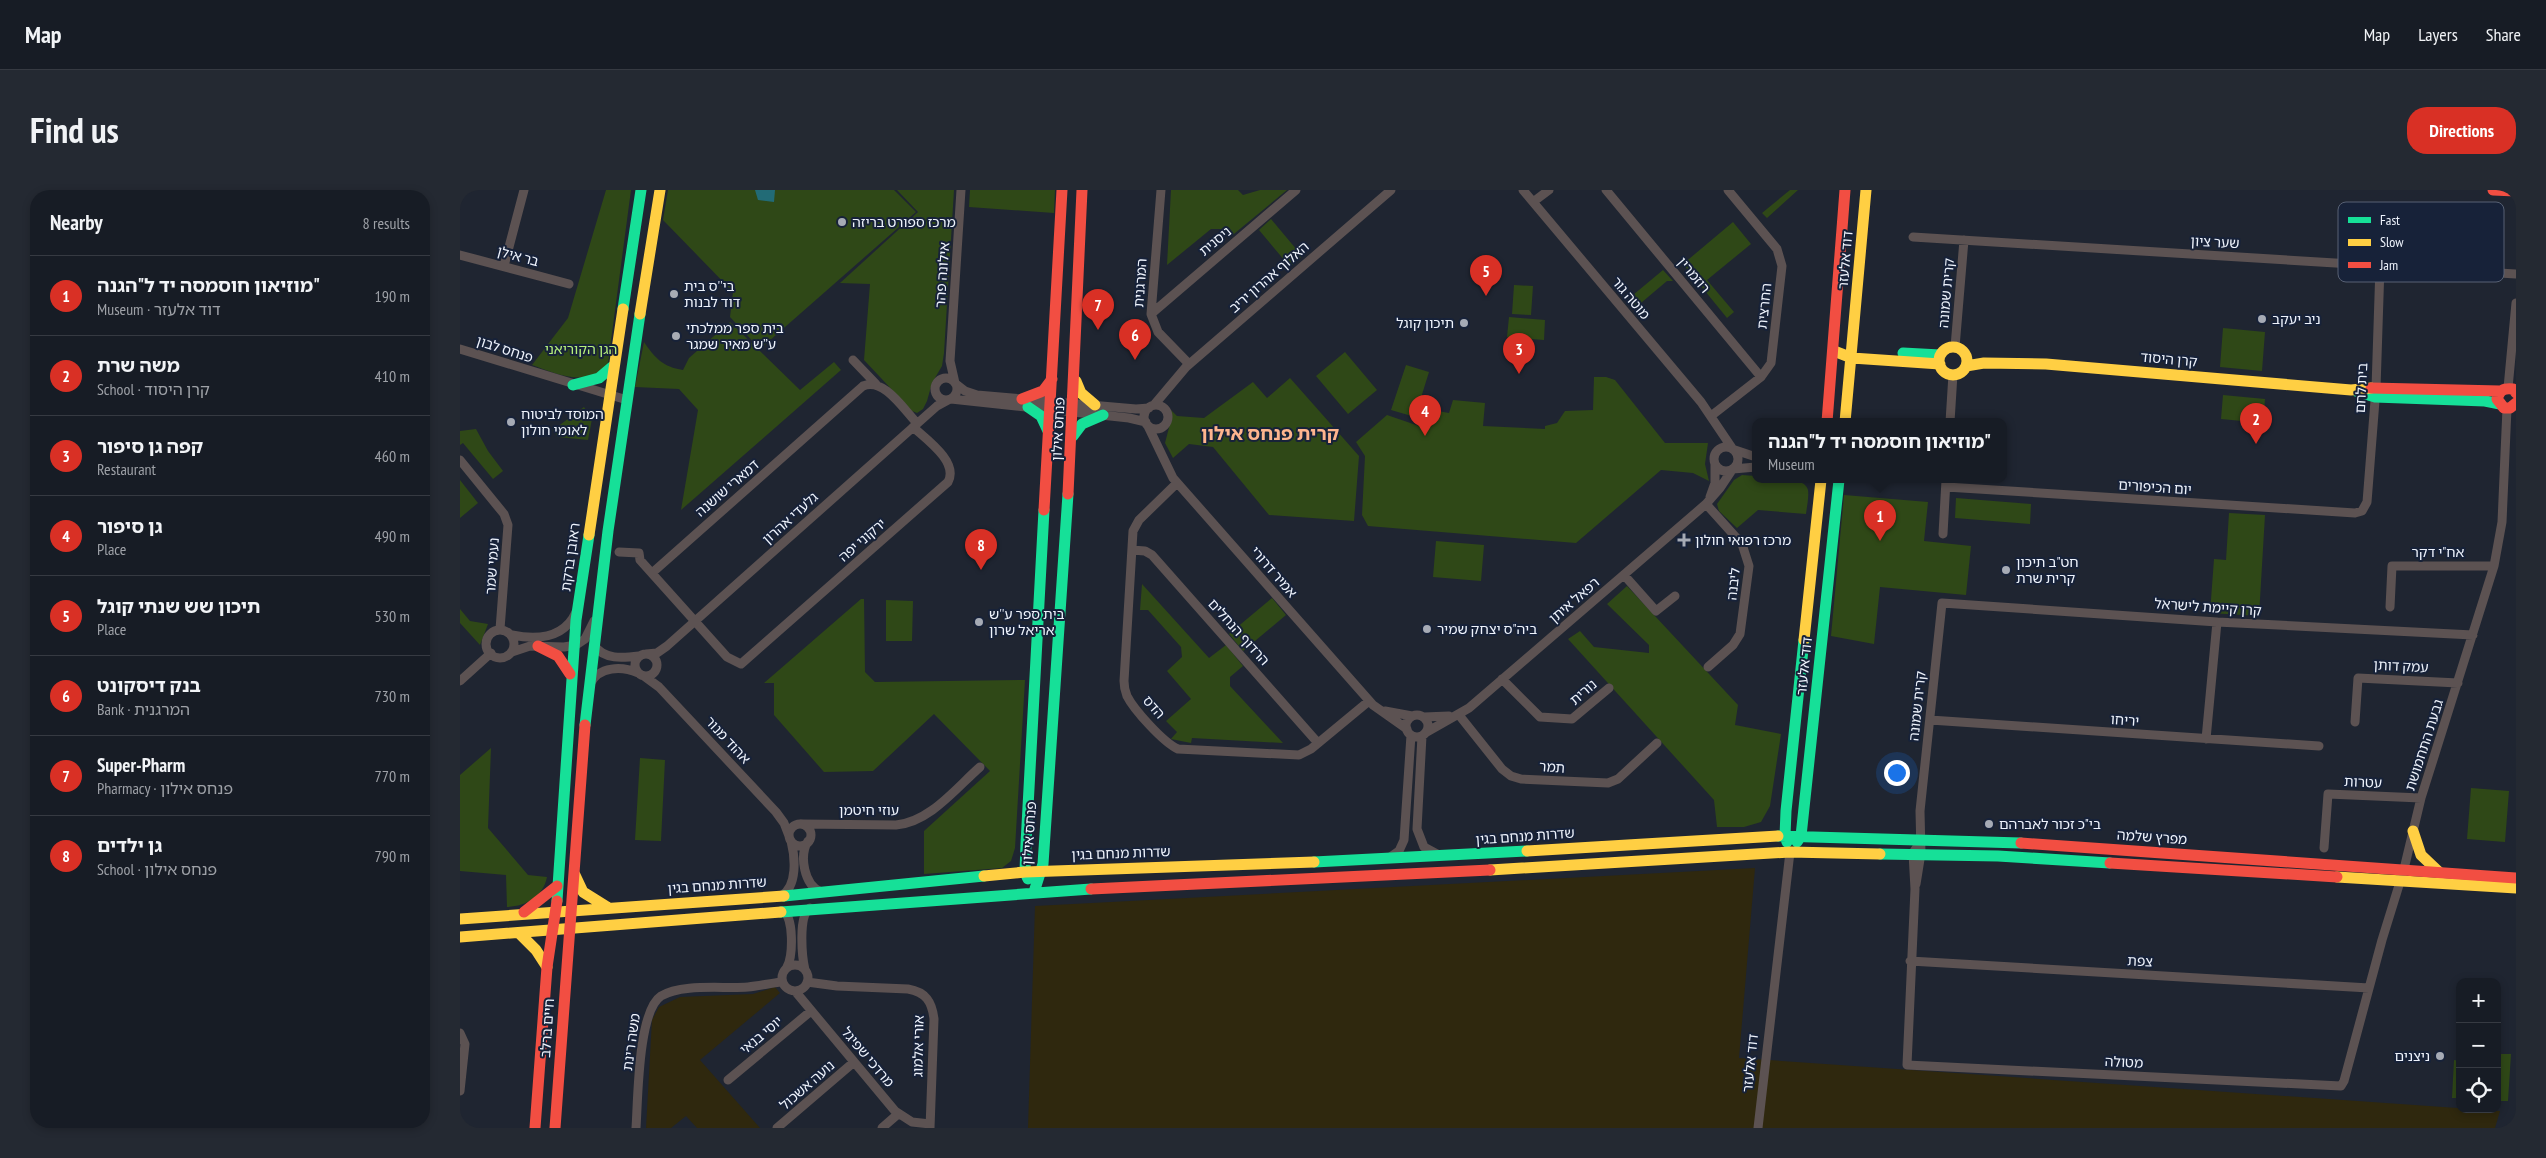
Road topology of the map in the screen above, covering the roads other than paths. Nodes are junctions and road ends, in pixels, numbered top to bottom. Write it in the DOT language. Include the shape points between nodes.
graph roads {
  1 [pos="523,190"];
  2 [pos="641,190"];
  3 [pos="660,190"];
  4 [pos="961,190"];
  5 [pos="1062,190"];
  6 [pos="1082,190"];
  7 [pos="1161,190"];
  8 [pos="1296,190"];
  9 [pos="1391,190"];
  10 [pos="1523,190"];
  11 [pos="1549,190"];
  12 [pos="1606,190"];
  13 [pos="1728,190"];
  14 [pos="1846,190"];
  15 [pos="1866,190"];
  16 [pos="2493,190"];
  17 [pos="2516,191"];
  18 [pos="1533,202"];
  19 [pos="1913,237"];
  20 [pos="1964,240"];
  21 [pos="460,255"];
  22 [pos="2338,263"];
  23 [pos="504,266"];
  24 [pos="2379,282"];
  25 [pos="569,284"];
  26 [pos="2516,303"];
  27 [pos="1151,314"];
  28 [pos="1955,347"];
  29 [pos="460,349"];
  30 [pos="1834,351"];
  31 [pos="1852,354"];
  32 [pos="853,360"];
  33 [pos="1940,360"];
  34 [pos="950,361"];
  35 [pos="1966,362"];
  36 [pos="1189,364"];
  37 [pos="612,368"];
  38 [pos="1953,374"];
  39 [pos="1761,377"];
  40 [pos="1075,378"];
  41 [pos="1052,379"];
  42 [pos="940,380"];
  43 [pos="876,384"];
  44 [pos="956,384"];
  45 [pos="573,386"];
  46 [pos="1169,388"];
  47 [pos="2508,390"];
  48 [pos="2376,392"];
  49 [pos="936,393"];
  50 [pos="608,394"];
  51 [pos="627,400"];
  52 [pos="950,400"];
  53 [pos="1025,403"];
  54 [pos="1051,405"];
  55 [pos="1095,405"];
  56 [pos="2508,405"];
  57 [pos="1152,406"];
  58 [pos="1074,408"];
  59 [pos="931,411"];
  60 [pos="1167,412"];
  61 [pos="1103,415"];
  62 [pos="1711,416"];
  63 [pos="1827,418"];
  64 [pos="1845,418"];
  65 [pos="1950,418"];
  66 [pos="1146,423"];
  67 [pos="1166,424"];
  68 [pos="1716,424"];
  69 [pos="915,425"];
  70 [pos="1049,434"];
  71 [pos="1072,439"];
  72 [pos="1733,449"];
  73 [pos="1160,452"];
  74 [pos="1715,453"];
  75 [pos="1752,456"];
  76 [pos="460,460"];
  77 [pos="1715,464"];
  78 [pos="1752,467"];
  79 [pos="1732,469"];
  80 [pos="1177,483"];
  81 [pos="1839,483"];
  82 [pos="1946,483"];
  83 [pos="1820,485"];
  84 [pos="1706,504"];
  85 [pos="2362,511"];
  86 [pos="1943,534"];
  87 [pos="1132,550"];
  88 [pos="620,552"];
  89 [pos="2494,566"];
  90 [pos="652,572"];
  91 [pos="1624,575"];
  92 [pos="1675,596"];
  93 [pos="1942,603"];
  94 [pos="2390,607"];
  95 [pos="577,609"];
  96 [pos="598,612"];
  97 [pos="695,621"];
  98 [pos="2217,622"];
  99 [pos="500,630"];
  100 [pos="512,635"];
  101 [pos="2473,635"];
  102 [pos="594,645"];
  103 [pos="538,646"];
  104 [pos="574,646"];
  105 [pos="667,646"];
  106 [pos="512,652"];
  107 [pos="490,653"];
  108 [pos="643,655"];
  109 [pos="1708,667"];
  110 [pos="656,668"];
  111 [pos="641,674"];
  112 [pos="571,675"];
  113 [pos="1502,679"];
  114 [pos="460,681"];
  115 [pos="2458,683"];
  116 [pos="590,684"];
  117 [pos="659,687"];
  118 [pos="1609,688"];
  119 [pos="1372,703"];
  120 [pos="1459,715"];
  121 [pos="1412,716"];
  122 [pos="1424,717"];
  123 [pos="1930,720"];
  124 [pos="2355,722"];
  125 [pos="1409,732"];
  126 [pos="1424,734"];
  127 [pos="2206,739"];
  128 [pos="1318,743"];
  129 [pos="1657,743"];
  130 [pos="2319,746"];
  131 [pos="980,767"];
  132 [pos="2421,798"];
  133 [pos="1786,811"];
  134 [pos="776,812"];
  135 [pos="800,824"];
  136 [pos="829,824"];
  137 [pos="2413,831"];
  138 [pos="1785,836"];
  139 [pos="1801,836"];
  140 [pos="1768,837"];
  141 [pos="1916,838"];
  142 [pos="790,839"];
  143 [pos="809,839"];
  144 [pos="1043,843"];
  145 [pos="1026,844"];
  146 [pos="2324,848"];
  147 [pos="1790,852"];
  148 [pos="1917,853"];
  149 [pos="1445,856"];
  150 [pos="1386,859"];
  151 [pos="2404,869"];
  152 [pos="1070,870"];
  153 [pos="574,872"];
  154 [pos="1025,872"];
  155 [pos="1041,872"];
  156 [pos="1002,874"];
  157 [pos="2442,874"];
  158 [pos="2516,878"];
  159 [pos="2398,881"];
  160 [pos="557,886"];
  161 [pos="2516,888"];
  162 [pos="821,892"];
  163 [pos="1034,892"];
  164 [pos="780,896"];
  165 [pos="610,908"];
  166 [pos="811,908"];
  167 [pos="571,910"];
  168 [pos="780,910"];
  169 [pos="556,912"];
  170 [pos="522,914"];
  171 [pos="460,919"];
  172 [pos="595,927"];
  173 [pos="570,929"];
  174 [pos="553,930"];
  175 [pos="519,933"];
  176 [pos="460,937"];
  177 [pos="568,946"];
  178 [pos="1910,961"];
  179 [pos="547,967"];
  180 [pos="787,967"];
  181 [pos="805,970"];
  182 [pos="782,982"];
  183 [pos="807,982"];
  184 [pos="2369,988"];
  185 [pos="794,991"];
  186 [pos="811,1011"];
  187 [pos="460,1032"];
  188 [pos="854,1062"];
  189 [pos="728,1080"];
  190 [pos="2341,1086"];
  191 [pos="460,1091"];
  192 [pos="898,1114"];
  193 [pos="930,1126"];
  194 [pos="535,1128"];
  195 [pos="555,1128"];
  196 [pos="636,1128"];
  197 [pos="777,1128"];
  198 [pos="882,1128"];
  199 [pos="1758,1128"];
  1 -- 23 [label="street"];
  2 -- 37 [label="street, ראובן ברקת"];
  3 -- 51 [label="street"];
  4 -- 34 [label="street, אילונה פהר"];
  5 -- 41 [label="street, פנחס אילון"];
  6 -- 40 [label="street, פנחס אילון"];
  7 -- 27 [label="street, המרגנית"];
  8 -- 27 [label="street, ניסנית"];
  9 -- 36 [label="street, האלוף אהרון יריב"];
  10 -- 18 [label="street, מוטה גור"];
  11 -- 18 [label="street"];
  12 -- 39 [label="street, רוזמרין"];
  13 -- 39 [label="street, החרצית" via="1782,259 1772,359"];
  14 -- 30 [label="street, דוד אלעזר"];
  15 -- 31 [label="street, דוד אלעזר"];
  16 -- 17 [label="street"];
  18 -- 62 [label="street, מוטה גור"];
  19 -- 20 [label="street, שער ציון"];
  20 -- 22 [label="street, שער ציון"];
  20 -- 28 [label="street, קרית שמונה"];
  21 -- 23 [label="street, בר אילן"];
  23 -- 25 [label="street, בר אילן"];
  24 -- 48 [label="street, בית לחם"];
  26 -- 47 [label="street"];
  27 -- 36 [label="street, המרגנית" via="1160,335"];
  28 -- 33 [label="street" via="1946,348"];
  28 -- 35 [label="street" via="1962,350"];
  29 -- 45 [label="street, פנחס לבון"];
  30 -- 31 [label="street"];
  30 -- 63 [label="street, דוד אלעזר"];
  31 -- 33 [label="street"];
  31 -- 64 [label="street, דוד אלעזר"];
  32 -- 43 [label="street"];
  33 -- 38 [label="street" via="1944,372"];
  34 -- 42 [label="street, אילונה פהר"];
  34 -- 44 [label="street, אילונה פהר"];
  35 -- 38 [label="street" via="1961,372"];
  35 -- 48 [label="street, קרן היסוד" via="2046,364"];
  36 -- 46 [label="street, האלוף אהרון יריב"];
  37 -- 45 [label="street" via="599,378"];
  37 -- 50 [label="street, ראובן ברקת"];
  38 -- 65 [label="street"];
  39 -- 62 [label="street, החרצית"];
  40 -- 55 [label="street" via="1081,393"];
  40 -- 58 [label="street, פנחס אילון"];
  41 -- 53 [label="street" via="1043,391"];
  41 -- 54 [label="street, פנחס אילון"];
  42 -- 44 [label="street" via="948,379"];
  42 -- 49 [label="street"];
  43 -- 69 [label="street"];
  43 -- 90 [label="street, דמארי שושנה" via="861,388"];
  44 -- 52 [label="street" via="957,393"];
  44 -- 53 [label="street" via="974,394"];
  45 -- 50 [label="street, פנחס לבון"];
  46 -- 57 [label="street, האלוף אהרון יריב"];
  46 -- 60 [label="street"];
  47 -- 48 [label="street, קרן היסוד"];
  47 -- 56 [label="street" via="2497,399"];
  48 -- 56 [label="street, קרן היסוד"];
  48 -- 85 [label="street, בית לחם" via="2367,502"];
  49 -- 52 [label="street" via="940,398"];
  49 -- 59 [label="street"];
  50 -- 51 [label="street, פנחס לבון"];
  50 -- 95 [label="street, ראובן ברקת"];
  51 -- 96 [label="street"];
  52 -- 53 [label="street"];
  52 -- 59 [label="street, גלעדי אהרון"];
  53 -- 54 [label="street"];
  53 -- 70 [label="street" via="1041,416"];
  54 -- 58 [label="street"];
  54 -- 70 [label="street, פנחס אילון"];
  55 -- 57 [label="street" via="1136,409"];
  55 -- 58 [label="street"];
  56 -- 89 [label="street, גבעת התחמושת" via="2502,522"];
  57 -- 60 [label="street" via="1162,407"];
  57 -- 66 [label="street" via="1145,413"];
  58 -- 61 [label="street"];
  58 -- 71 [label="street, פנחס אילון"];
  59 -- 69 [label="street, גלעדי אהרון"];
  60 -- 67 [label="street"];
  61 -- 66 [label="street"];
  61 -- 71 [label="street" via="1082,424"];
  62 -- 68 [label="street, מוטה גור"];
  66 -- 67 [label="street" via="1156,428"];
  66 -- 73 [label="street, אמיר דרורי"];
  67 -- 73 [label="street"];
  68 -- 72 [label="street, מוטה גור"];
  68 -- 74 [label="street"];
  69 -- 97 [label="street, גלעדי אהרון"];
  69 -- 97 [label="street, ירקוני יפה" via="949,464 948,482 741,664 727,656"];
  70 -- 145 [label="street, פנחס אילון"];
  71 -- 144 [label="street, פנחס אילון"];
  72 -- 74 [label="street" via="1722,447"];
  72 -- 75 [label="street"];
  72 -- 79 [label="street" via="1738,461"];
  73 -- 80 [label="street, אמיר דרורי" via="1167,470"];
  74 -- 77 [label="street"];
  76 -- 99 [label="street, נעמי שמר" via="507,522"];
  77 -- 79 [label="street" via="1722,470"];
  77 -- 84 [label="street, רפאל איתן" via="1715,483"];
  78 -- 79 [label="street"];
  79 -- 84 [label="street, רפאל איתן"];
  80 -- 87 [label="street, הדס" via="1137,522"];
  80 -- 119 [label="street, אמיר דרורי"];
  81 -- 139 [label="street, דוד אלעזר"];
  82 -- 85 [label="street, יום הכיפורים"];
  82 -- 86 [label="street"];
  83 -- 133 [label="street, דוד אלעזר"];
  84 -- 91 [label="street, רפאל איתן"];
  84 -- 109 [label="street, ליבנה" via="1742,544 1749,566 1740,634 1733,645"];
  87 -- 128 [label="street, הרדוף הנחלים" via="1152,555"];
  87 -- 128 [label="street, הדס" via="1125,689 1130,701 1166,742 1185,750 1290,756 1306,752"];
  88 -- 90 [label="street" via="639,553 640,560"];
  89 -- 94 [label="street, אח\"י דקר" via="2392,566"];
  89 -- 101 [label="street, גבעת התחמושת"];
  90 -- 97 [label="street"];
  91 -- 92 [label="street" via="1656,611"];
  91 -- 113 [label="street, רפאל איתן"];
  93 -- 98 [label="street, קרן קיימת לישראל"];
  93 -- 123 [label="street, קרית שמונה"];
  95 -- 100 [label="street" via="566,626 549,636"];
  95 -- 104 [label="street, ראובן ברקת"];
  96 -- 102 [label="street"];
  96 -- 104 [label="street" via="585,639"];
  97 -- 105 [label="street, גלעדי אהרון"];
  98 -- 101 [label="street, קרן קיימת לישראל"];
  98 -- 127 [label="street"];
  99 -- 100 [label="street"];
  99 -- 107 [label="street" via="487,639"];
  100 -- 106 [label="street"];
  101 -- 115 [label="street, גבעת התחמושת"];
  102 -- 108 [label="street, גלעדי אהרון" via="600,653 608,656"];
  102 -- 116 [label="street"];
  103 -- 104 [label="street"];
  103 -- 106 [label="street"];
  103 -- 112 [label="street" via="558,656"];
  104 -- 112 [label="street, ראובן ברקת"];
  105 -- 108 [label="street, גלעדי אהרון" via="657,653"];
  105 -- 110 [label="street, גלעדי אהרון"];
  106 -- 107 [label="street" via="503,657"];
  107 -- 114 [label="street"];
  108 -- 110 [label="street" via="655,659"];
  108 -- 111 [label="street" via="635,665"];
  110 -- 111 [label="street" via="651,675"];
  110 -- 117 [label="street"];
  111 -- 116 [label="street" via="630,669 613,668 599,674"];
  111 -- 117 [label="street, אהוד מנור"];
  112 -- 160 [label="street, ראובן ברקת"];
  113 -- 118 [label="street, נורית" via="1540,717 1572,719"];
  113 -- 120 [label="street, רפאל איתן"];
  115 -- 124 [label="street, עמק דותן" via="2358,678"];
  115 -- 132 [label="street, גבעת התחמושת"];
  116 -- 153 [label="street"];
  117 -- 134 [label="street, אהוד מנור"];
  119 -- 121 [label="street, אמיר דרורי" via="1394,714"];
  119 -- 125 [label="street, אמיר דרורי"];
  119 -- 128 [label="street, הדס"];
  120 -- 122 [label="street"];
  120 -- 126 [label="street, רפאל איתן"];
  120 -- 129 [label="street, תמר" via="1503,770 1518,778 1610,783"];
  121 -- 122 [label="street"];
  121 -- 125 [label="street" via="1407,722"];
  122 -- 126 [label="street" via="1428,724"];
  123 -- 127 [label="street, יריחו"];
  123 -- 141 [label="street, קרית שמונה"];
  125 -- 126 [label="street"];
  125 -- 150 [label="street" via="1404,840 1396,853"];
  126 -- 149 [label="street" via="1417,829 1427,850"];
  127 -- 130 [label="street, יריחו"];
  131 -- 136 [label="street, עוזי חיטמן" via="925,815 912,822 896,825"];
  132 -- 137 [label="street, גבעת התחמושת"];
  132 -- 146 [label="street, עטרות" via="2328,794"];
  133 -- 138 [label="street, דוד אלעזר"];
  133 -- 140 [label="street" via="1778,827"];
  134 -- 135 [label="street, אהוד מנור"];
  134 -- 142 [label="street, אהוד מנור"];
  135 -- 136 [label="street, עוזי חיטמן"];
  135 -- 142 [label="street" via="791,828"];
  135 -- 143 [label="street" via="808,828"];
  136 -- 143 [label="street, עוזי חיטמן" via="816,830"];
  137 -- 151 [label="street, גבעת התחמושת"];
  137 -- 157 [label="street" via="2419,854"];
  138 -- 139 [label="street, מפרץ שלמה"];
  138 -- 140 [label="street, שדרות מנחם בגין"];
  138 -- 147 [label="street, דוד אלעזר"];
  139 -- 141 [label="street, מפרץ שלמה"];
  139 -- 147 [label="street, דוד אלעזר"];
  140 -- 149 [label="street, שדרות מנחם בגין"];
  141 -- 148 [label="street"];
  141 -- 151 [label="street, מפרץ שלמה"];
  142 -- 143 [label="street" via="800,845"];
  142 -- 164 [label="street, אהוד מנור" via="792,882"];
  143 -- 162 [label="street" via="805,850 806,876"];
  144 -- 152 [label="street" via="1051,864"];
  144 -- 155 [label="street, פנחס אילון"];
  145 -- 154 [label="street, פנחס אילון"];
  145 -- 156 [label="street" via="1018,863"];
  147 -- 148 [label="street, מפרץ שלמה"];
  147 -- 163 [label="street"];
  147 -- 199 [label="street, דוד אלעזר"];
  148 -- 159 [label="street, מפרץ שלמה"];
  148 -- 178 [label="street"];
  149 -- 150 [label="street, שדרות מנחם בגין"];
  150 -- 152 [label="street, שדרות מנחם בגין"];
  151 -- 157 [label="street, מפרץ שלמה"];
  151 -- 159 [label="street, גבעת התחמושת"];
  152 -- 155 [label="street, שדרות מנחם בגין"];
  153 -- 165 [label="street" via="583,892"];
  153 -- 167 [label="street"];
  154 -- 155 [label="street, שדרות מנחם בגין"];
  154 -- 156 [label="street, שדרות מנחם בגין"];
  154 -- 163 [label="street, פנחס אילון"];
  155 -- 163 [label="street, פנחס אילון"];
  156 -- 162 [label="street, שדרות מנחם בגין"];
  157 -- 158 [label="street, מפרץ שלמה"];
  159 -- 161 [label="street, מפרץ שלמה"];
  159 -- 184 [label="street, גבעת התחמושת"];
  160 -- 169 [label="street, ראובן ברקת"];
  160 -- 170 [label="street"];
  162 -- 164 [label="street, שדרות מנחם בגין"];
  163 -- 166 [label="street"];
  164 -- 165 [label="street, שדרות מנחם בגין"];
  165 -- 167 [label="street, שדרות מנחם בגין"];
  166 -- 168 [label="street"];
  166 -- 181 [label="street" via="803,918"];
  167 -- 169 [label="street, שדרות מנחם בגין"];
  167 -- 173 [label="street"];
  168 -- 172 [label="street"];
  168 -- 180 [label="street" via="791,919"];
  169 -- 170 [label="street, שדרות מנחם בגין"];
  169 -- 174 [label="street, ראובן ברקת"];
  170 -- 171 [label="street, שדרות מנחם בגין"];
  172 -- 173 [label="street"];
  172 -- 177 [label="street"];
  173 -- 174 [label="street"];
  173 -- 177 [label="street, חיים ברלב"];
  174 -- 175 [label="street"];
  174 -- 179 [label="street, חיים ברלב"];
  175 -- 176 [label="street"];
  175 -- 179 [label="street"];
  177 -- 195 [label="street, חיים ברלב"];
  178 -- 184 [label="street, צפת"];
  178 -- 190 [label="street, מטולה" via="1907,1064"];
  179 -- 194 [label="street, חיים ברלב"];
  180 -- 181 [label="street" via="797,964"];
  180 -- 182 [label="street" via="782,973"];
  181 -- 183 [label="street"];
  182 -- 185 [label="street"];
  182 -- 196 [label="street, משה רינת" via="749,987 684,989 668,992 657,999 648,1011 644,1030"];
  183 -- 185 [label="street"];
  183 -- 193 [label="street, אורי אלמוג" via="908,989 927,998 934,1019"];
  184 -- 190 [label="street, גבעת התחמושת"];
  185 -- 186 [label="street, מרדכי שפיגל"];
  186 -- 188 [label="street, מרדכי שפיגל"];
  186 -- 189 [label="street, יוסי בנאי"];
  187 -- 191 [label="street" via="465,1048"];
  188 -- 192 [label="street, מרדכי שפיגל"];
  188 -- 197 [label="street, נועה אשכול"];
  192 -- 193 [label="street, מרדכי שפיגל" via="912,1122"];
  192 -- 198 [label="street"];
}
